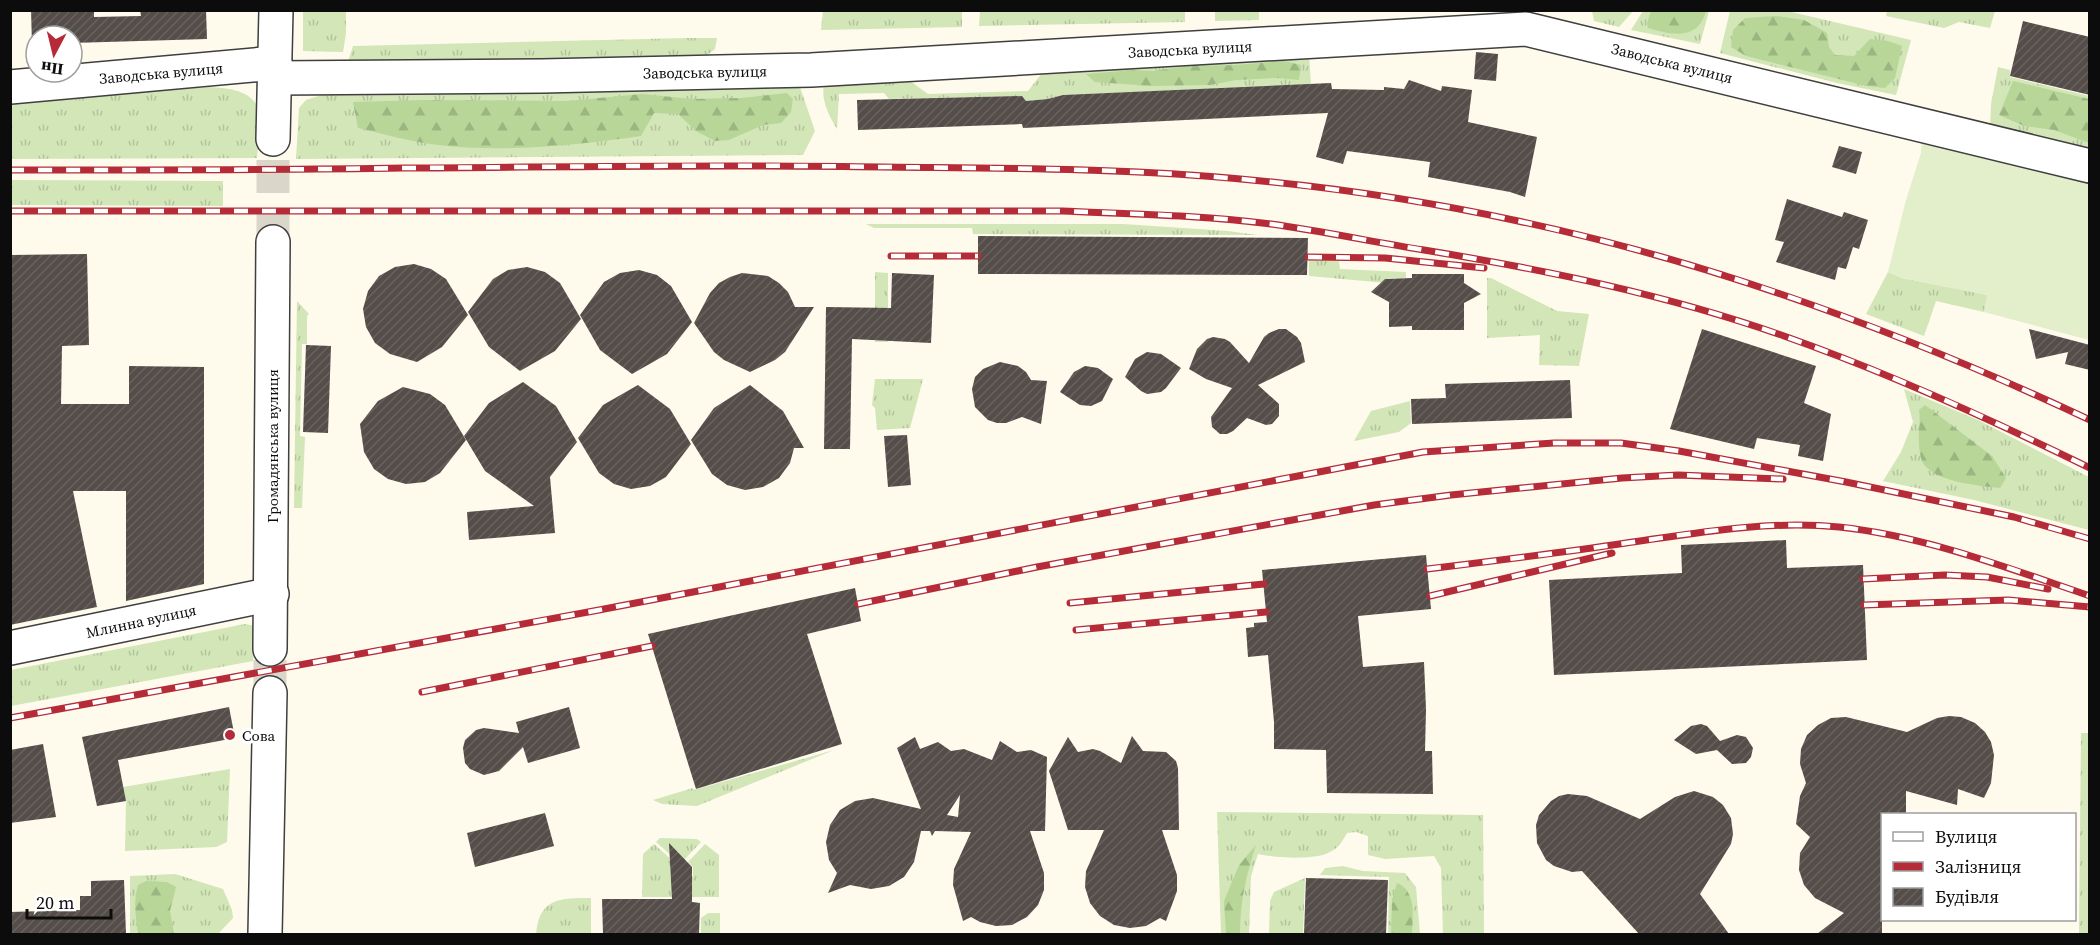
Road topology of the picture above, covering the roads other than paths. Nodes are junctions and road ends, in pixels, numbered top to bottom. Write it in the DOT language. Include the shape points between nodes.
graph roads {
  1 [pos="276,10"];
  2 [pos="275,70"];
  3 [pos="10,87"];
  4 [pos="273,139"];
  5 [pos="2090,166"];
  6 [pos="273,242"];
  7 [pos="272,594"];
  8 [pos="10,648"];
  9 [pos="270,649"];
  10 [pos="270,693"];
  11 [pos="265,934"];
  1 -- 2 [label="street"];
  2 -- 3 [label="street, Заводська вулиця"];
  2 -- 4 [label="street"];
  2 -- 5 [label="street, Заводська вулиця" via="542,76 811,70 1510,28"];
  6 -- 7 [label="street, Громадянська вулиця"];
  7 -- 8 [label="street, Млинна вулиця"];
  7 -- 9 [label="street, Громадянська вулиця"];
  10 -- 11 [label="street"];
}
